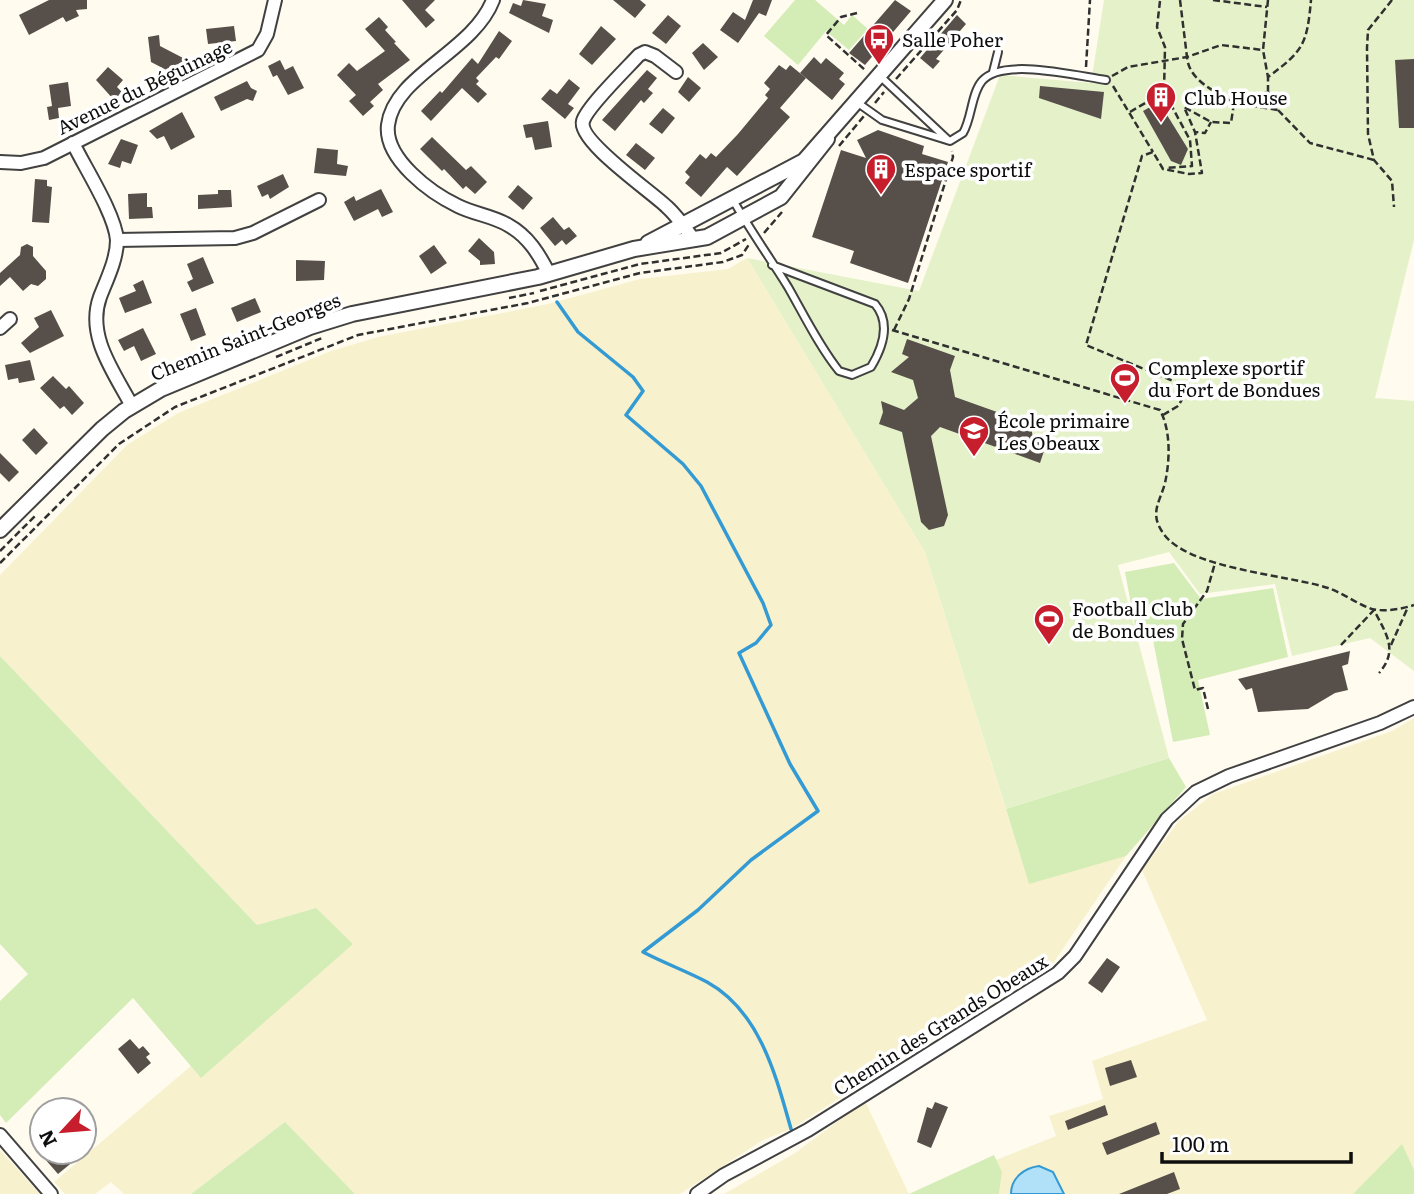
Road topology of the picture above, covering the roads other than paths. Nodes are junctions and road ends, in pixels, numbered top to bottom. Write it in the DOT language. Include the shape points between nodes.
graph roads {
  1 [pos="493,0"];
  2 [pos="944,1"];
  3 [pos="274,3"];
  4 [pos="998,52"];
  5 [pos="676,72"];
  6 [pos="993,72"];
  7 [pos="1106,80"];
  8 [pos="877,81"];
  9 [pos="858,103"];
  10 [pos="827,139"];
  11 [pos="950,141"];
  12 [pos="73,143"];
  13 [pos="0,162"];
  14 [pos="319,200"];
  15 [pos="733,200"];
  16 [pos="744,219"];
  17 [pos="684,226"];
  18 [pos="117,240"];
  19 [pos="694,240"];
  20 [pos="634,249"];
  21 [pos="772,265"];
  22 [pos="549,274"];
  23 [pos="132,405"];
  24 [pos="0,530"];
  25 [pos="1414,707"];
  26 [pos="0,1135"];
  27 [pos="51,1194"];
  28 [pos="697,1194"];
  1 -- 22 [label="street" via="470,36 419,76 403,95 391,114 389,134 396,153 425,184 459,207 516,230 534,248"];
  2 -- 8 [label="street, Chemin Saint-Georges"];
  3 -- 12 [label="street, Avenue du Béguinage" via="258,50"];
  4 -- 6 [label="lane"];
  5 -- 17 [label="street" via="655,56 639,55 583,121 583,132"];
  6 -- 7 [label="lane" via="1014,68"];
  6 -- 11 [label="lane" via="979,87 963,133"];
  8 -- 9 [label="street, Chemin Saint-Georges"];
  8 -- 11 [label="lane"];
  9 -- 10 [label="street, Chemin Saint-Georges"];
  9 -- 11 [label="lane" via="881,120"];
  10 -- 15 [label="street, Chemin Saint-Georges" via="799,165"];
  10 -- 16 [label="street, Chemin Saint-Georges" via="781,197"];
  12 -- 13 [label="street, Avenue du Béguinage" via="33,162"];
  12 -- 18 [label="street"];
  14 -- 18 [label="street" via="243,236"];
  15 -- 16 [label="lane"];
  15 -- 17 [label="street, Chemin Saint-Georges"];
  16 -- 19 [label="street, Chemin Saint-Georges"];
  16 -- 21 [label="lane"];
  17 -- 19 [label="street"];
  17 -- 20 [label="street, Chemin Saint-Georges"];
  18 -- 23 [label="street" via="98,303 96,328"];
  19 -- 20 [label="street, Chemin Saint-Georges"];
  20 -- 22 [label="street, Chemin Saint-Georges"];
  21 -- 21 [label="lane" via="833,363 846,375 871,368 885,328 875,304"];
  22 -- 23 [label="street, Chemin Saint-Georges" via="332,320 181,380"];
  23 -- 24 [label="street, Chemin Saint-Georges" via="89,440"];
  25 -- 28 [label="street, Chemin des Grands Obeaux" via="1196,792 1167,819 1075,956 1058,973"];
  26 -- 27 [label="street"];
}
